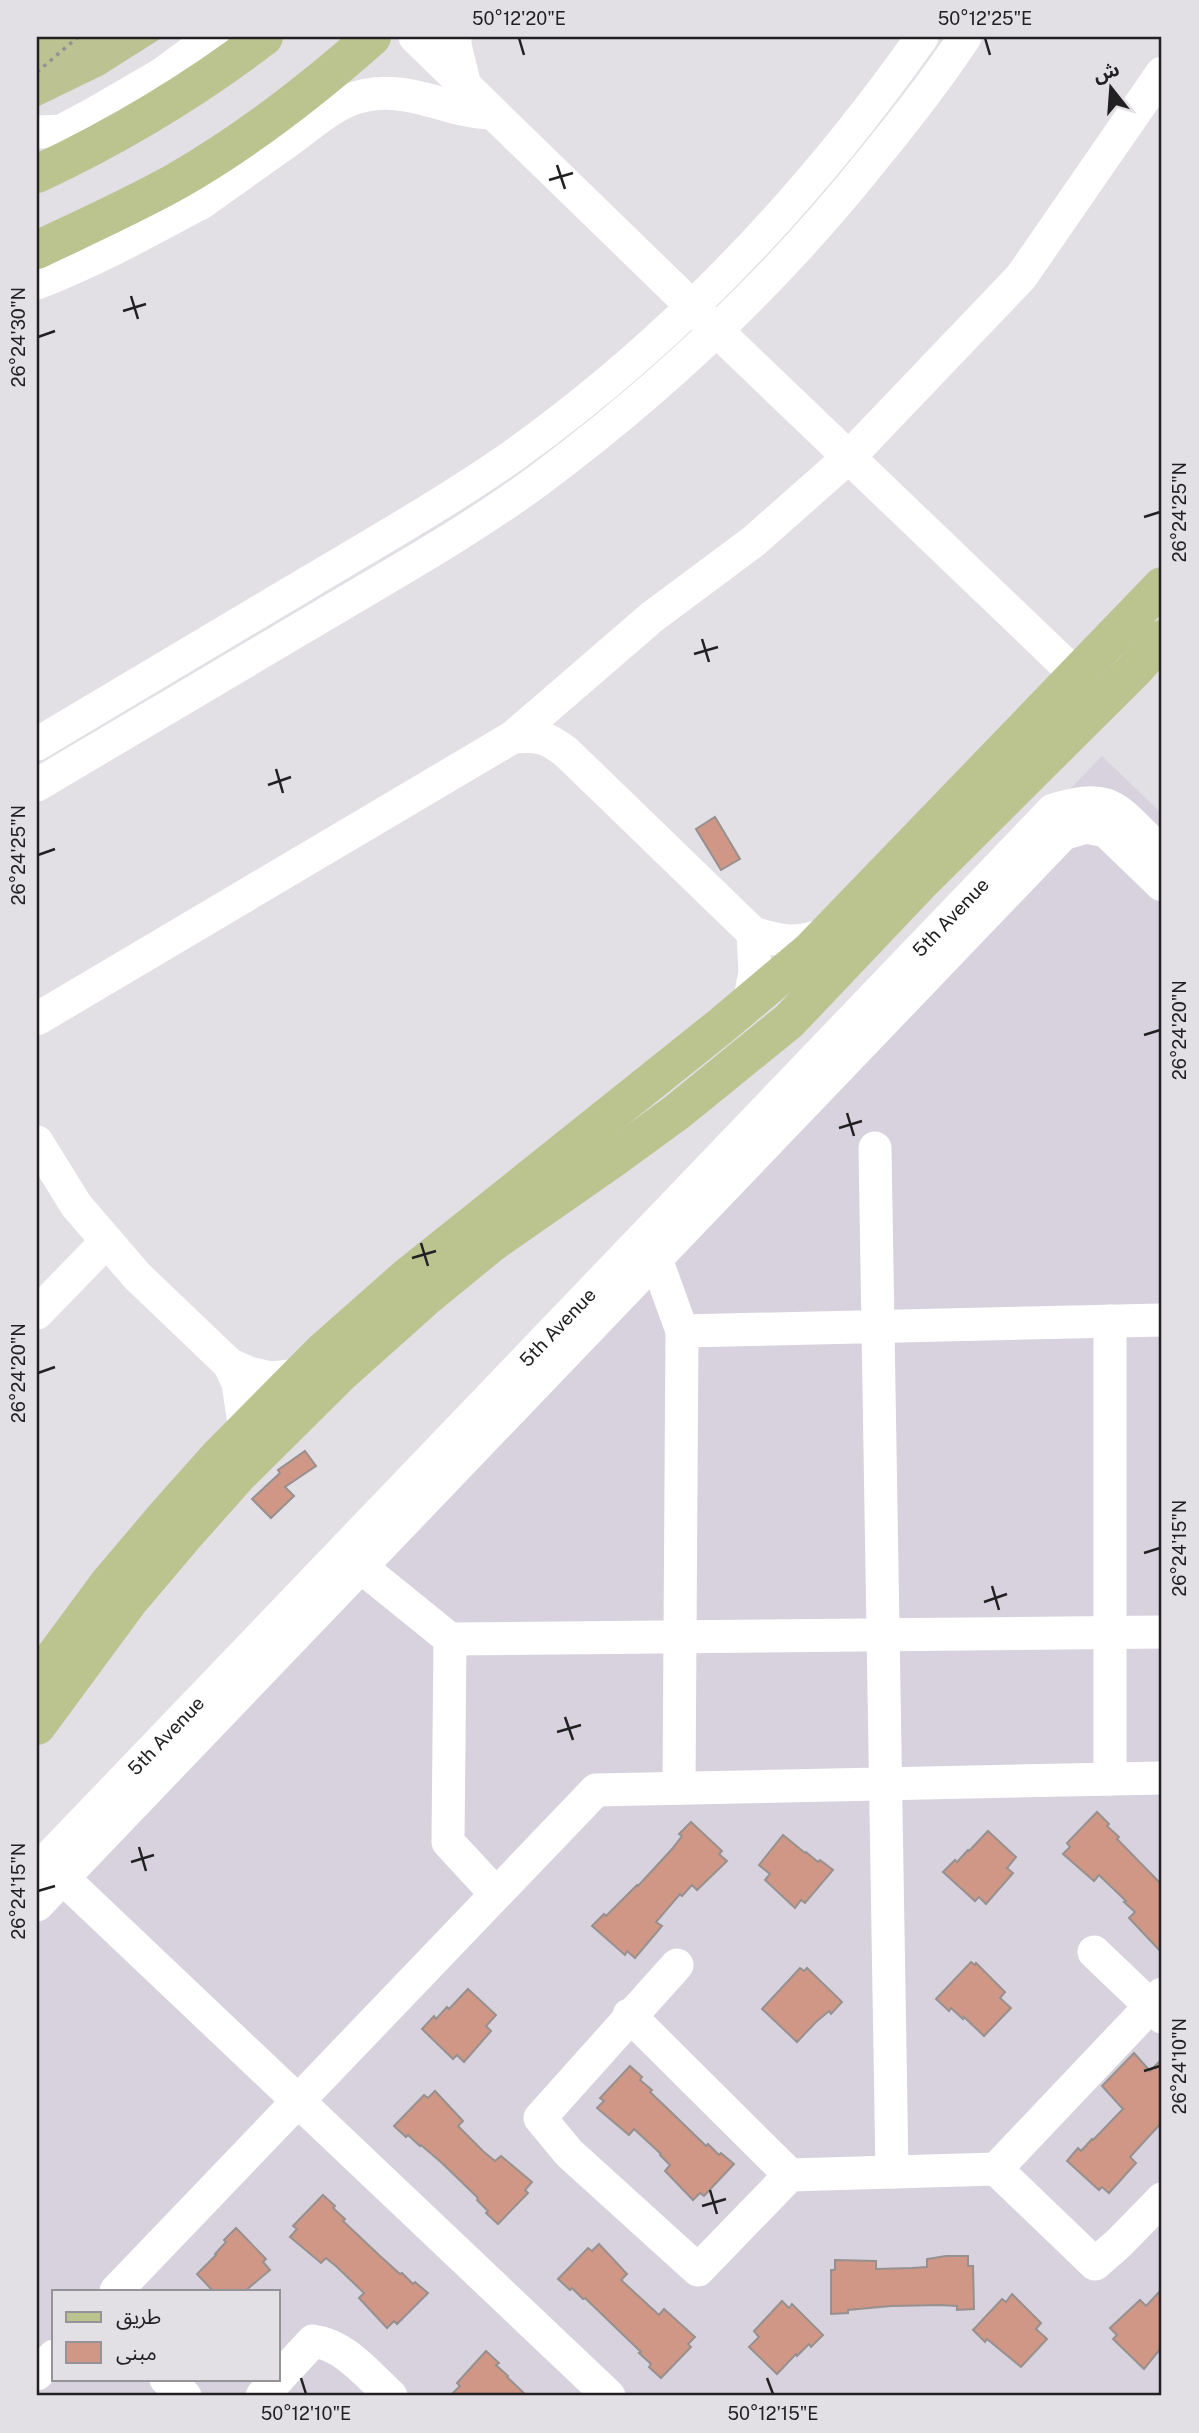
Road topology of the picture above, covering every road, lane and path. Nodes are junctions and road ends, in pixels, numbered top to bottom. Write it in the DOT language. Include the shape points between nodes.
graph roads {
  1 [pos="78,37"];
  2 [pos="212,37"];
  3 [pos="264,37"];
  4 [pos="372,37"];
  5 [pos="415,37"];
  6 [pos="455,37"];
  7 [pos="922,37"];
  8 [pos="965,37"];
  9 [pos="37,72"];
  10 [pos="1162,74"];
  11 [pos="465,86"];
  12 [pos="492,113"];
  13 [pos="37,132"];
  14 [pos="209,161"];
  15 [pos="37,174"];
  16 [pos="201,203"];
  17 [pos="37,250"];
  18 [pos="37,283"];
  19 [pos="691,306"];
  20 [pos="717,330"];
  21 [pos="850,456"];
  22 [pos="1162,586"];
  23 [pos="1162,639"];
  24 [pos="1090,688"];
  25 [pos="513,737"];
  26 [pos="37,744"];
  27 [pos="37,785"];
  28 [pos="1088,814"];
  29 [pos="1162,853"];
  30 [pos="1162,885"];
  31 [pos="753,933"];
  32 [pos="827,933"];
  33 [pos="749,1003"];
  34 [pos="37,1019"];
  35 [pos="37,1142"];
  36 [pos="876,1147"];
  37 [pos="107,1241"];
  38 [pos="656,1259"];
  39 [pos="37,1313"];
  40 [pos="1162,1320"];
  41 [pos="1110,1321"];
  42 [pos="878,1327"];
  43 [pos="682,1331"];
  44 [pos="229,1364"];
  45 [pos="300,1376"];
  46 [pos="245,1430"];
  47 [pos="361,1566"];
  48 [pos="1162,1632"];
  49 [pos="1110,1633"];
  50 [pos="883,1635"];
  51 [pos="680,1637"];
  52 [pos="450,1639"];
  53 [pos="37,1680"];
  54 [pos="37,1726"];
  55 [pos="1162,1778"];
  56 [pos="1110,1779"];
  57 [pos="885,1784"];
  58 [pos="679,1788"];
  59 [pos="48,1870"];
  60 [pos="496,1894"];
  61 [pos="37,1905"];
  62 [pos="1094,1952"];
  63 [pos="677,1965"];
  64 [pos="1158,2006"];
  65 [pos="629,2015"];
  66 [pos="298,2101"];
  67 [pos="996,2169"];
  68 [pos="892,2172"];
  69 [pos="790,2175"];
  70 [pos="1162,2199"];
  71 [pos="117,2290"];
  72 [pos="52,2358"];
  73 [pos="37,2374"];
  74 [pos="280,2377"];
  75 [pos="167,2380"];
  76 [pos="277,2380"];
  77 [pos="185,2396"];
  78 [pos="262,2396"];
  79 [pos="391,2396"];
  80 [pos="609,2396"];
  1 -- 9 [label="path"];
  2 -- 13 [label="street" via="162,74 95,113 61,131"];
  3 -- 15 [label="main road" via="161,109"];
  4 -- 14 [label="main road" via="302,96"];
  5 -- 11 [label="street"];
  6 -- 11 [label="street"];
  7 -- 19 [label="street" via="798,197"];
  8 -- 20 [label="street" via="917,106 825,220"];
  10 -- 21 [label="street" via="1021,277"];
  11 -- 12 [label="street"];
  12 -- 16 [label="street" via="398,94 350,100 326,111"];
  12 -- 19 [label="street"];
  14 -- 16 [label="street"];
  14 -- 17 [label="main road" via="132,205"];
  16 -- 18 [label="street"];
  19 -- 20 [label="street"];
  19 -- 26 [label="street" via="619,373 488,473"];
  20 -- 21 [label="street"];
  20 -- 27 [label="street" via="642,400 508,502"];
  21 -- 24 [label="street"];
  21 -- 25 [label="street" via="754,541 652,617"];
  22 -- 24 [label="main road"];
  23 -- 24 [label="main road"];
  24 -- 32 [label="main road"];
  24 -- 54 [label="main road" via="921,883 789,1021 677,1112 492,1243 342,1372 240,1474 153,1573"];
  25 -- 31 [label="street" via="550,739 566,752"];
  25 -- 34 [label="street"];
  28 -- 29 [label="street" via="1106,804"];
  28 -- 30 [label="street"];
  28 -- 38 [label="street, 5th Avenue" via="1063,834"];
  28 -- 59 [label="street, 5th Avenue" via="1053,810"];
  31 -- 32 [label="street" via="794,942"];
  31 -- 33 [label="street" via="755,973"];
  32 -- 33 [label="main road"];
  33 -- 45 [label="main road" via="408,1276"];
  35 -- 37 [label="street" via="76,1205"];
  36 -- 42 [label="street"];
  37 -- 39 [label="street"];
  37 -- 44 [label="street"];
  38 -- 43 [label="street"];
  38 -- 47 [label="street, 5th Avenue"];
  40 -- 41 [label="street"];
  41 -- 42 [label="street"];
  41 -- 49 [label="street"];
  42 -- 43 [label="street"];
  42 -- 50 [label="street"];
  43 -- 51 [label="street"];
  44 -- 45 [label="street" via="271,1378"];
  44 -- 46 [label="street" via="238,1383"];
  45 -- 46 [label="main road"];
  46 -- 53 [label="main road" via="108,1584"];
  47 -- 52 [label="street"];
  47 -- 59 [label="street, 5th Avenue"];
  48 -- 49 [label="street"];
  49 -- 50 [label="street"];
  49 -- 56 [label="street"];
  50 -- 51 [label="street"];
  50 -- 57 [label="street"];
  51 -- 52 [label="street"];
  51 -- 58 [label="street"];
  52 -- 60 [label="street" via="448,1842"];
  55 -- 56 [label="street"];
  56 -- 57 [label="street"];
  57 -- 58 [label="street"];
  57 -- 68 [label="street"];
  58 -- 60 [label="street" via="596,1790"];
  59 -- 61 [label="street, 5th Avenue"];
  59 -- 66 [label="street"];
  60 -- 66 [label="street"];
  62 -- 64 [label="street"];
  63 -- 65 [label="street"];
  64 -- 67 [label="street"];
  65 -- 69 [label="street"];
  65 -- 69 [label="street" via="540,2118 569,2154 698,2270"];
  66 -- 71 [label="street"];
  66 -- 80 [label="street"];
  67 -- 68 [label="street"];
  67 -- 70 [label="street" via="1095,2264"];
  68 -- 69 [label="street"];
  72 -- 73 [label="street"];
  74 -- 79 [label="street" via="313,2341 326,2343 343,2352"];
  75 -- 77 [label="street"];
  76 -- 78 [label="street"];
}
